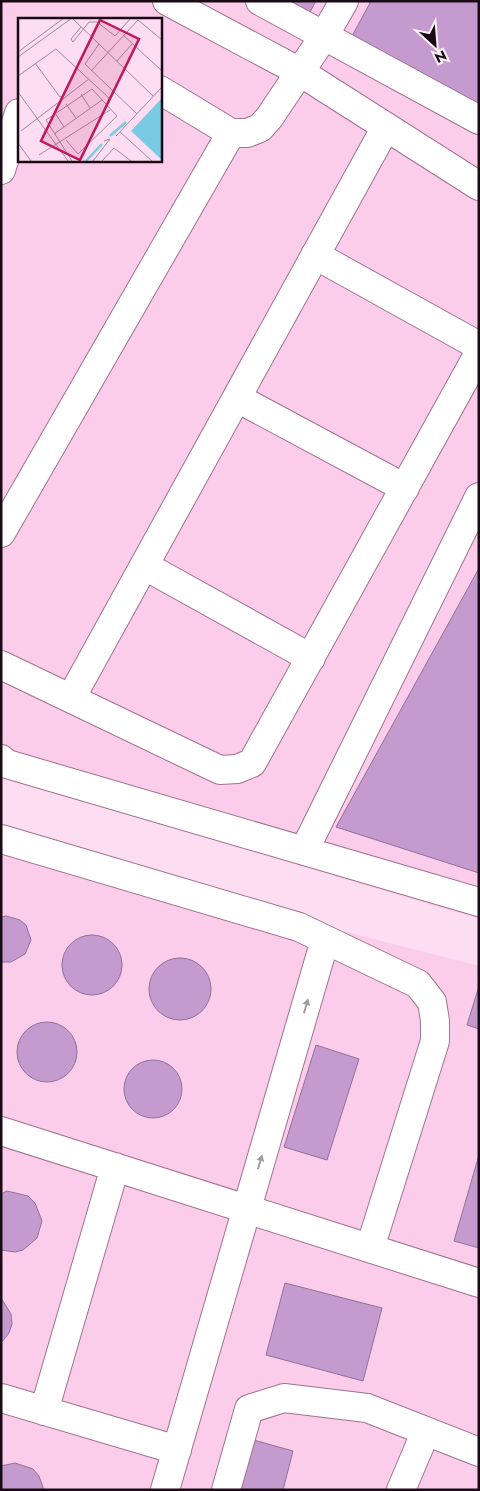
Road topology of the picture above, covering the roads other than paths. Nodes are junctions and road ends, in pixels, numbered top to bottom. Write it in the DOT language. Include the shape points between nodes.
graph roads {
  1 [pos="167,1"];
  2 [pos="260,1"];
  3 [pos="344,1"];
  4 [pos="324,36"];
  5 [pos="300,72"];
  6 [pos="161,91"];
  7 [pos="18,116"];
  8 [pos="479,120"];
  9 [pos="386,127"];
  10 [pos="231,133"];
  11 [pos="1,170"];
  12 [pos="479,186"];
  13 [pos="315,255"];
  14 [pos="479,346"];
  15 [pos="479,353"];
  16 [pos="237,398"];
  17 [pos="405,488"];
  18 [pos="479,497"];
  19 [pos="1,533"];
  20 [pos="479,533"];
  21 [pos="145,566"];
  22 [pos="311,658"];
  23 [pos="1,665"];
  24 [pos="71,698"];
  25 [pos="380,701"];
  26 [pos="1,759"];
  27 [pos="1,839"];
  28 [pos="304,851"];
  29 [pos="479,902"];
  30 [pos="325,940"];
  31 [pos="1,1131"];
  32 [pos="115,1167"];
  33 [pos="247,1209"];
  34 [pos="370,1248"];
  35 [pos="479,1283"];
  36 [pos="1,1398"];
  37 [pos="44,1411"];
  38 [pos="426,1430"];
  39 [pos="176,1450"];
  40 [pos="479,1452"];
  41 [pos="165,1490"];
  42 [pos="226,1490"];
  43 [pos="401,1490"];
  1 -- 5 [label="lane"];
  2 -- 4 [label="lane"];
  3 -- 4 [label="lane"];
  4 -- 5 [label="lane"];
  4 -- 8 [label="lane"];
  5 -- 9 [label="lane"];
  5 -- 10 [label="lane" via="260,128 247,133"];
  6 -- 10 [label="lane"];
  7 -- 11 [label="lane"];
  9 -- 12 [label="lane"];
  9 -- 13 [label="lane"];
  10 -- 19 [label="lane"];
  13 -- 14 [label="lane"];
  13 -- 16 [label="lane"];
  15 -- 17 [label="lane"];
  16 -- 17 [label="lane"];
  16 -- 21 [label="lane"];
  17 -- 22 [label="lane"];
  18 -- 25 [label="lane"];
  20 -- 25 [label="lane" via="406,676"];
  21 -- 22 [label="lane"];
  21 -- 24 [label="lane"];
  22 -- 24 [label="lane" via="260,752 252,763 237,769 220,770"];
  23 -- 24 [label="lane"];
  25 -- 28 [label="lane"];
  26 -- 28 [label="lane" via="7,764"];
  27 -- 30 [label="lane" via="298,927"];
  28 -- 29 [label="lane"];
  33 -- 30 [label="lane, one-way"];
  30 -- 34 [label="lane" via="418,984 432,1002 436,1021 435,1041"];
  31 -- 32 [label="lane"];
  32 -- 33 [label="lane"];
  32 -- 37 [label="lane"];
  33 -- 34 [label="lane"];
  33 -- 39 [label="lane"];
  34 -- 35 [label="lane"];
  36 -- 37 [label="lane"];
  37 -- 39 [label="lane"];
  38 -- 40 [label="lane"];
  38 -- 42 [label="lane" via="367,1408 284,1398 248,1409"];
  38 -- 43 [label="lane"];
  39 -- 41 [label="lane"];
}
